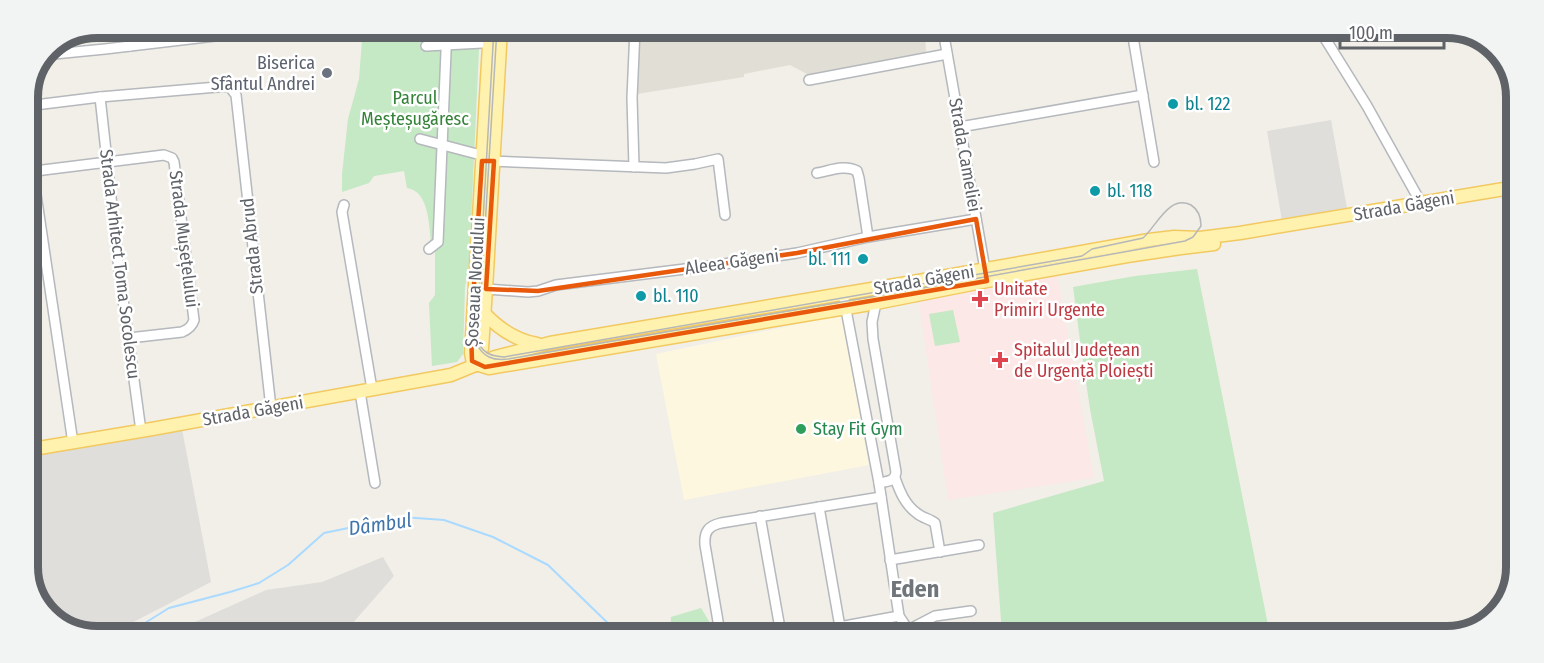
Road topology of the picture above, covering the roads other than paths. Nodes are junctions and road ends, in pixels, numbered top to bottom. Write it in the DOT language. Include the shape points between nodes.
graph roads {
  1 [pos="129,38"];
  2 [pos="196,38"];
  3 [pos="447,38"];
  4 [pos="490,38"];
  5 [pos="500,38"];
  6 [pos="635,38"];
  7 [pos="944,38"];
  8 [pos="1133,38"];
  9 [pos="1325,38"];
  10 [pos="482,43"];
  11 [pos="447,45"];
  12 [pos="130,46"];
  13 [pos="426,46"];
  14 [pos="56,54"];
  15 [pos="947,54"];
  16 [pos="809,80"];
  17 [pos="1143,95"];
  18 [pos="100,98"];
  19 [pos="38,105"];
  20 [pos="960,127"];
  21 [pos="420,139"];
  22 [pos="442,145"];
  23 [pos="484,159"];
  24 [pos="106,162"];
  25 [pos="1154,162"];
  26 [pos="634,167"];
  27 [pos="38,172"];
  28 [pos="817,173"];
  29 [pos="1506,189"];
  30 [pos="1506,197"];
  31 [pos="1421,203"];
  32 [pos="344,205"];
  33 [pos="38,212"];
  34 [pos="725,214"];
  35 [pos="976,219"];
  36 [pos="868,237"];
  37 [pos="1215,240"];
  38 [pos="429,249"];
  39 [pos="986,275"];
  40 [pos="486,289"];
  41 [pos="843,294"];
  42 [pos="876,303"];
  43 [pos="845,308"];
  44 [pos="484,313"];
  45 [pos="483,332"];
  46 [pos="129,338"];
  47 [pos="550,343"];
  48 [pos="508,354"];
  49 [pos="477,364"];
  50 [pos="366,390"];
  51 [pos="883,397"];
  52 [pos="863,401"];
  53 [pos="271,408"];
  54 [pos="141,431"];
  55 [pos="72,443"];
  56 [pos="38,448"];
  57 [pos="895,478"];
  58 [pos="375,483"];
  59 [pos="879,483"];
  60 [pos="881,497"];
  61 [pos="819,507"];
  62 [pos="760,516"];
  63 [pos="979,545"];
  64 [pos="940,552"];
  65 [pos="890,560"];
  66 [pos="971,611"];
  67 [pos="899,616"];
  68 [pos="719,626"];
  69 [pos="780,626"];
  70 [pos="838,626"];
  71 [pos="856,626"];
  72 [pos="905,626"];
  73 [pos="919,626"];
  1 -- 12 [label="street"];
  2 -- 12 [label="street"];
  3 -- 11 [label="street"];
  4 -- 23 [label="main road, Șoseaua Nordului"];
  5 -- 23 [label="main road, Șoseaua Nordului" via="496,113 500,120 499,155"];
  6 -- 26 [label="street"];
  7 -- 15 [label="street, Strada Cameliei"];
  8 -- 17 [label="street"];
  9 -- 31 [label="street"];
  10 -- 11 [label="street"];
  11 -- 13 [label="street"];
  11 -- 22 [label="street"];
  12 -- 14 [label="street"];
  15 -- 16 [label="street"];
  15 -- 20 [label="street, Strada Cameliei"];
  17 -- 20 [label="street"];
  17 -- 25 [label="street"];
  18 -- 19 [label="street"];
  18 -- 24 [label="street, Strada Arhitect Toma Socolescu"];
  18 -- 53 [label="street, Strada Abrud" via="229,86 236,95"];
  20 -- 35 [label="street, Strada Cameliei"];
  21 -- 22 [label="street"];
  22 -- 23 [label="street"];
  22 -- 38 [label="street" via="438,242"];
  23 -- 26 [label="street"];
  23 -- 40 [label="main road, Șoseaua Nordului"];
  23 -- 49 [label="main road, Șoseaua Nordului" via="471,342 471,358"];
  24 -- 27 [label="street, Strada Mușețelului"];
  24 -- 46 [label="street, Strada Arhitect Toma Socolescu"];
  24 -- 46 [label="street, Strada Mușețelului" via="168,155 174,162 194,314 192,325 182,332"];
  26 -- 34 [label="street" via="666,168 718,159"];
  28 -- 36 [label="street" via="844,168 856,171"];
  29 -- 31 [label="main road, Strada Găgeni"];
  30 -- 37 [label="main road, Strada Găgeni" via="1310,230"];
  31 -- 37 [label="main road, Strada Găgeni"];
  32 -- 50 [label="street"];
  33 -- 55 [label="street"];
  35 -- 36 [label="street, Aleea Găgeni"];
  35 -- 39 [label="street, Strada Cameliei"];
  36 -- 40 [label="street, Aleea Găgeni" via="798,253 556,285 538,291"];
  37 -- 39 [label="main road, Strada Găgeni"];
  39 -- 41 [label="main road, Strada Găgeni"];
  39 -- 42 [label="main road, Strada Găgeni"];
  40 -- 44 [label="main road, Șoseaua Nordului"];
  41 -- 43 [label="street"];
  41 -- 47 [label="main road, Strada Găgeni"];
  42 -- 43 [label="main road, Strada Găgeni"];
  42 -- 51 [label="street" via="873,339"];
  43 -- 49 [label="main road, Strada Găgeni" via="489,368"];
  43 -- 52 [label="street"];
  44 -- 45 [label="main road, Șoseaua Nordului"];
  44 -- 47 [label="main road" via="518,339"];
  45 -- 48 [label="main road" via="487,343"];
  45 -- 49 [label="main road, Șoseaua Nordului"];
  46 -- 54 [label="street, Strada Arhitect Toma Socolescu"];
  47 -- 48 [label="main road, Strada Găgeni"];
  48 -- 49 [label="main road, Strada Găgeni"];
  49 -- 50 [label="main road, Strada Găgeni" via="451,375"];
  50 -- 53 [label="main road, Strada Găgeni"];
  50 -- 58 [label="street"];
  51 -- 52 [label="street"];
  51 -- 57 [label="street"];
  52 -- 59 [label="street"];
  53 -- 54 [label="main road, Strada Găgeni"];
  54 -- 55 [label="main road, Strada Găgeni"];
  55 -- 56 [label="main road, Strada Găgeni"];
  57 -- 59 [label="street"];
  57 -- 64 [label="street" via="906,502 916,513 935,523"];
  59 -- 60 [label="street"];
  60 -- 61 [label="street"];
  60 -- 65 [label="street"];
  61 -- 62 [label="street"];
  61 -- 70 [label="street"];
  62 -- 68 [label="street" via="715,524 706,532"];
  62 -- 69 [label="street"];
  63 -- 64 [label="street"];
  64 -- 65 [label="street"];
  65 -- 67 [label="street"];
  66 -- 73 [label="street" via="935,616"];
  67 -- 71 [label="street"];
  67 -- 72 [label="street"];
}
